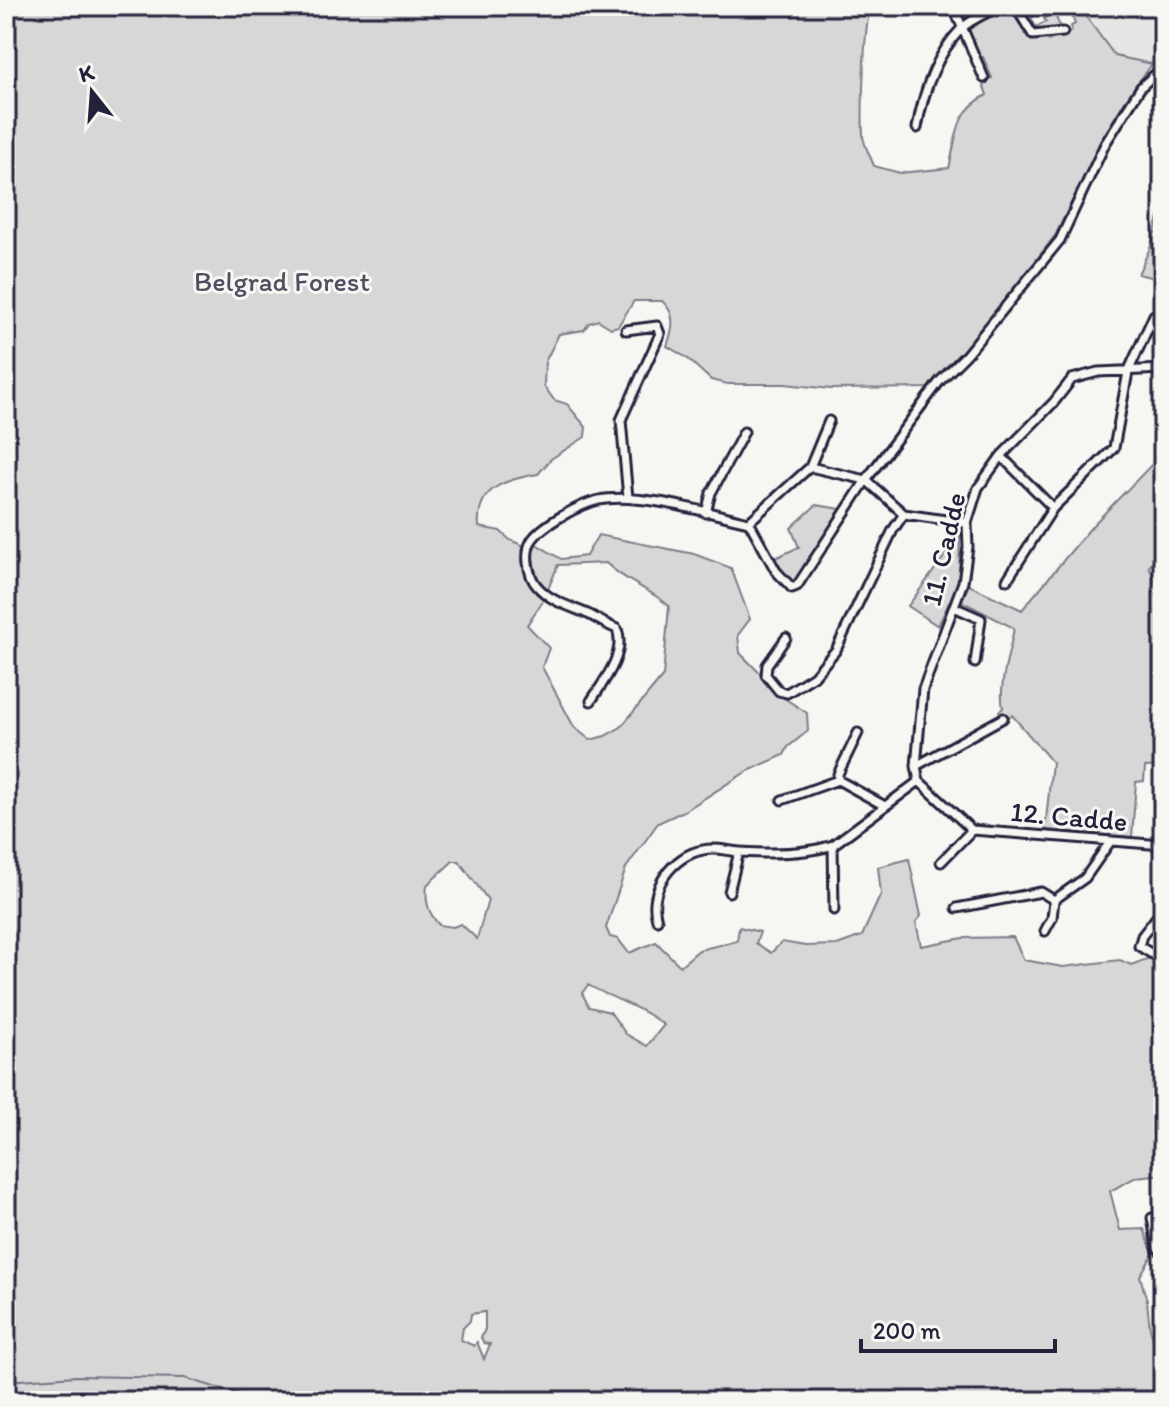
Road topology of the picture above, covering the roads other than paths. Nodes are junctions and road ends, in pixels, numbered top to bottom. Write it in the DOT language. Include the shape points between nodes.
graph roads {
  1 [pos="953,6"];
  2 [pos="1000,6"];
  3 [pos="1015,6"];
  4 [pos="963,27"];
  5 [pos="1063,32"];
  6 [pos="1163,67"];
  7 [pos="984,78"];
  8 [pos="917,128"];
  9 [pos="1154,315"];
  10 [pos="626,330"];
  11 [pos="1163,369"];
  12 [pos="1128,372"];
  13 [pos="829,421"];
  14 [pos="744,432"];
  15 [pos="1001,456"];
  16 [pos="810,467"];
  17 [pos="866,480"];
  18 [pos="628,498"];
  19 [pos="1053,508"];
  20 [pos="706,513"];
  21 [pos="904,514"];
  22 [pos="749,522"];
  23 [pos="967,523"];
  24 [pos="1007,580"];
  25 [pos="954,607"];
  26 [pos="786,638"];
  27 [pos="975,663"];
  28 [pos="591,701"];
  29 [pos="1003,718"];
  30 [pos="858,733"];
  31 [pos="916,766"];
  32 [pos="838,780"];
  33 [pos="919,781"];
  34 [pos="782,800"];
  35 [pos="883,805"];
  36 [pos="972,830"];
  37 [pos="1110,842"];
  38 [pos="833,845"];
  39 [pos="1163,845"];
  40 [pos="739,852"];
  41 [pos="941,862"];
  42 [pos="729,892"];
  43 [pos="1054,900"];
  44 [pos="957,908"];
  45 [pos="1163,909"];
  46 [pos="834,910"];
  47 [pos="657,920"];
  48 [pos="1045,931"];
  49 [pos="1152,954"];
  50 [pos="1152,1218"];
  51 [pos="1163,1254"];
  1 -- 4 [label="street"];
  2 -- 4 [label="street"];
  3 -- 5 [label="street" via="1033,35"];
  4 -- 7 [label="street"];
  4 -- 8 [label="street" via="932,77"];
  6 -- 17 [label="street" via="1141,87 1105,144 1060,240 940,381"];
  9 -- 12 [label="street"];
  10 -- 18 [label="street" via="657,326 660,334 621,420"];
  11 -- 12 [label="street, 11. Cadde"];
  12 -- 15 [label="street, 11. Cadde" via="1072,379"];
  12 -- 19 [label="street" via="1114,448"];
  13 -- 16 [label="street"];
  14 -- 20 [label="street"];
  15 -- 19 [label="street"];
  15 -- 23 [label="street, 11. Cadde" via="978,488"];
  16 -- 17 [label="street"];
  16 -- 22 [label="street"];
  17 -- 21 [label="street"];
  17 -- 22 [label="street" via="792,588 776,571"];
  18 -- 20 [label="street"];
  18 -- 28 [label="street" via="575,508 533,539 528,550 529,568 539,588 562,605 617,629 621,640 611,670"];
  19 -- 24 [label="street"];
  20 -- 22 [label="street"];
  21 -- 23 [label="street"];
  21 -- 26 [label="street" via="836,650 814,676 787,693 766,675"];
  23 -- 25 [label="street, 11. Cadde" via="963,582"];
  25 -- 27 [label="street" via="981,619"];
  25 -- 31 [label="street, 11. Cadde" via="923,689"];
  29 -- 31 [label="street"];
  30 -- 32 [label="street"];
  31 -- 33 [label="street, 11. Cadde"];
  32 -- 34 [label="street"];
  32 -- 35 [label="street"];
  33 -- 35 [label="street"];
  33 -- 36 [label="street"];
  35 -- 38 [label="street"];
  36 -- 37 [label="street, 12. Cadde"];
  36 -- 41 [label="street"];
  37 -- 39 [label="street, 12. Cadde"];
  37 -- 43 [label="street" via="1085,878"];
  38 -- 40 [label="street"];
  38 -- 46 [label="street"];
  40 -- 42 [label="street"];
  40 -- 47 [label="street" via="701,850 676,864 655,894"];
  43 -- 44 [label="street" via="1041,892"];
  43 -- 48 [label="street"];
  45 -- 49 [label="street" via="1139,946"];
  50 -- 51 [label="street"];
}
